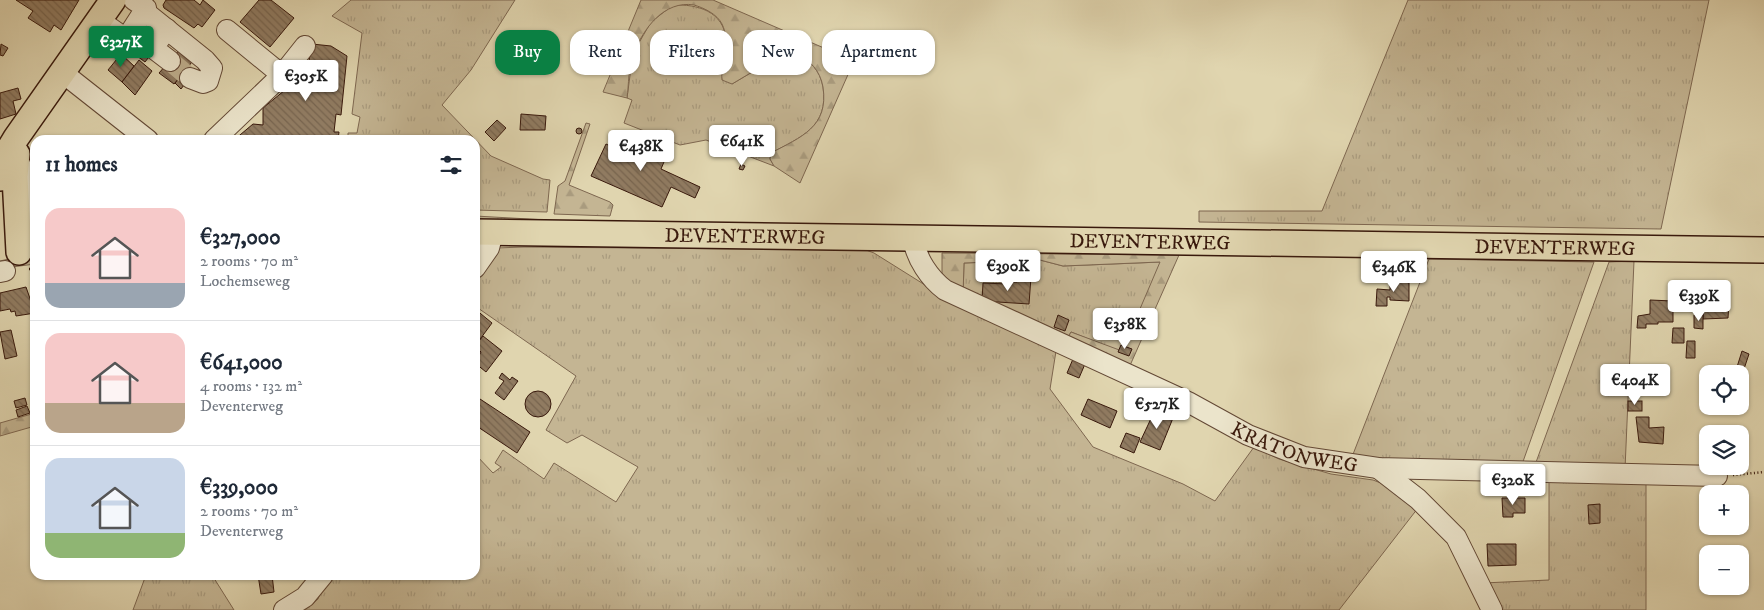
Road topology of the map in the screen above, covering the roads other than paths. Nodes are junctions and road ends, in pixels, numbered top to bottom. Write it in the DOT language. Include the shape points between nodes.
graph roads {
  1 [pos="113,0"];
  2 [pos="139,6"];
  3 [pos="99,20"];
  4 [pos="167,29"];
  5 [pos="227,30"];
  6 [pos="305,46"];
  7 [pos="170,61"];
  8 [pos="63,73"];
  9 [pos="282,76"];
  10 [pos="190,78"];
  11 [pos="142,135"];
  12 [pos="219,135"];
  13 [pos="8,153"];
  14 [pos="0,178"];
  15 [pos="484,233"];
  16 [pos="913,240"];
  17 [pos="13,244"];
  18 [pos="1764,250"];
  19 [pos="480,261"];
  20 [pos="1378,468"];
  21 [pos="1717,476"];
  22 [pos="319,580"];
  23 [pos="284,610"];
  24 [pos="1492,610"];
  1 -- 3 [label="main road"];
  2 -- 3 [label="street" via="126,39"];
  2 -- 4 [label="street"];
  3 -- 8 [label="main road"];
  4 -- 7 [label="street" via="153,48"];
  4 -- 10 [label="street" via="212,68 208,80 203,83"];
  5 -- 9 [label="street"];
  6 -- 9 [label="street"];
  8 -- 11 [label="street"];
  8 -- 13 [label="main road"];
  9 -- 12 [label="street"];
  13 -- 14 [label="main road"];
  13 -- 17 [label="main road" via="14,177"];
  15 -- 16 [label="main road, DEVENTERWEG"];
  15 -- 19 [label="street" via="489,248"];
  16 -- 18 [label="main road, DEVENTERWEG"];
  16 -- 20 [label="street, KRATONWEG" via="924,267 945,290 1188,402 1275,448 1304,457"];
  20 -- 21 [label="street, KRATONWEG"];
  20 -- 24 [label="street, KRATONWEG" via="1418,499 1456,537"];
  22 -- 23 [label="street" via="305,597"];
}
